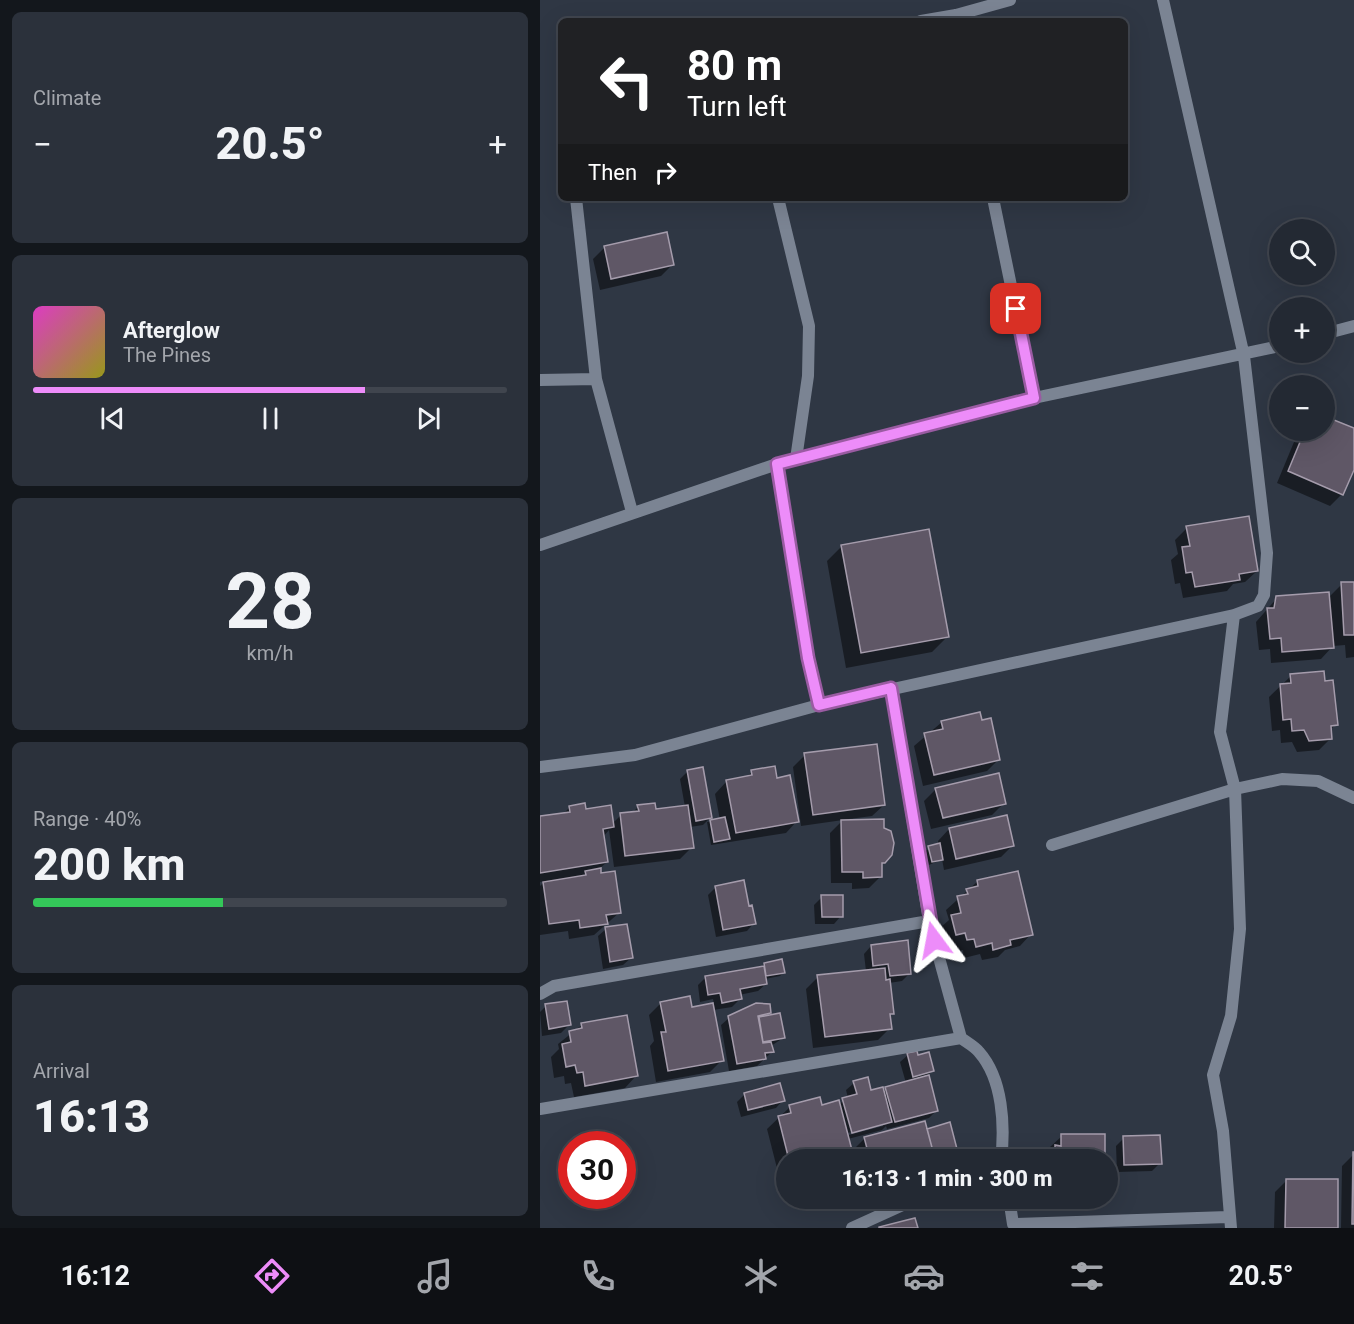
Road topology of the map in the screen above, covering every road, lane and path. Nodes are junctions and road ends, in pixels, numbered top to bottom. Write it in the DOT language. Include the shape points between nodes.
graph roads {
  1 [pos="1010,0"];
  2 [pos="1163,0"];
  3 [pos="956,18"];
  4 [pos="576,201"];
  5 [pos="779,201"];
  6 [pos="994,201"];
  7 [pos="1354,327"];
  8 [pos="1335,331"];
  9 [pos="1269,349"];
  10 [pos="1244,356"];
  11 [pos="540,380"];
  12 [pos="596,380"];
  13 [pos="1034,398"];
  14 [pos="796,459"];
  15 [pos="777,464"];
  16 [pos="632,512"];
  17 [pos="540,545"];
  18 [pos="1234,615"];
  19 [pos="891,688"];
  20 [pos="819,705"];
  21 [pos="540,767"];
  22 [pos="1235,789"];
  23 [pos="1354,798"];
  24 [pos="1052,845"];
  25 [pos="929,921"];
  26 [pos="540,994"];
  27 [pos="961,1038"];
  28 [pos="540,1109"];
  29 [pos="1002,1149"];
  30 [pos="894,1209"];
  31 [pos="1011,1209"];
  32 [pos="1229,1223"];
  33 [pos="1013,1226"];
  34 [pos="852,1228"];
  1 -- 3 [label="street"];
  2 -- 10 [label="street"];
  4 -- 12 [label="street"];
  5 -- 14 [label="street" via="809,326 808,376"];
  6 -- 13 [label="street"];
  7 -- 8 [label="street"];
  9 -- 10 [label="street"];
  10 -- 13 [label="street"];
  10 -- 18 [label="street" via="1267,553 1264,595 1257,606"];
  11 -- 12 [label="street"];
  12 -- 16 [label="street"];
  13 -- 14 [label="street"];
  14 -- 15 [label="street"];
  15 -- 16 [label="street"];
  15 -- 20 [label="street"];
  16 -- 17 [label="street"];
  18 -- 19 [label="street"];
  18 -- 22 [label="street" via="1220,732"];
  19 -- 20 [label="street"];
  19 -- 25 [label="street"];
  20 -- 21 [label="street" via="635,755"];
  22 -- 23 [label="street" via="1282,779 1318,781"];
  22 -- 24 [label="street"];
  22 -- 32 [label="street" via="1240,929 1231,1016 1214,1076 1223,1131"];
  25 -- 26 [label="street" via="565,984"];
  25 -- 27 [label="street"];
  27 -- 28 [label="street"];
  27 -- 29 [label="street" via="980,1052 994,1081 1004,1130"];
  30 -- 34 [label="street"];
  31 -- 33 [label="street"];
  32 -- 33 [label="street"];
}
